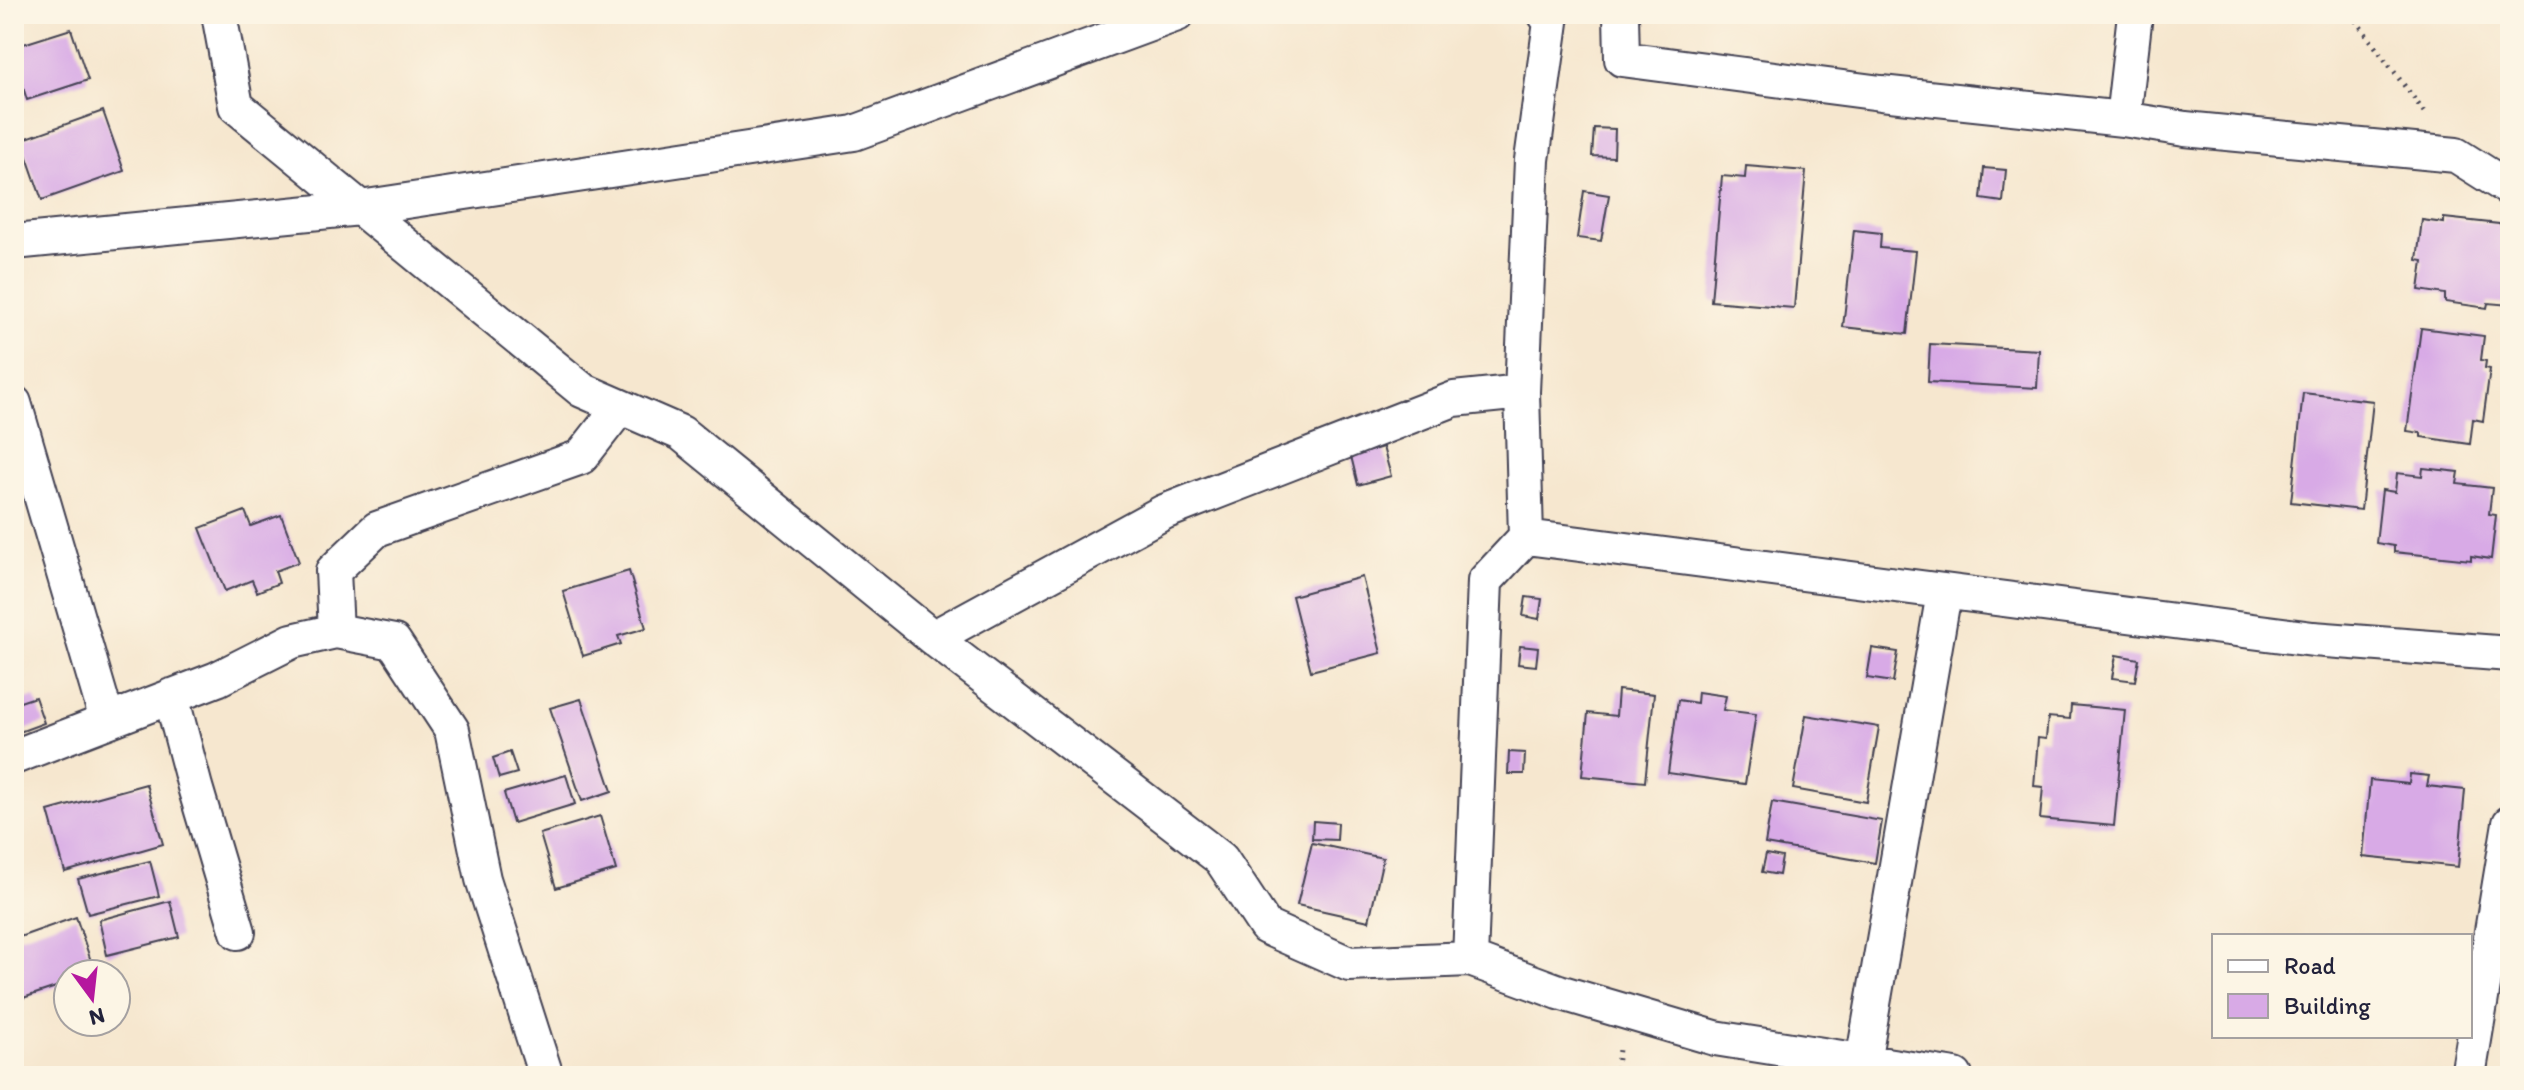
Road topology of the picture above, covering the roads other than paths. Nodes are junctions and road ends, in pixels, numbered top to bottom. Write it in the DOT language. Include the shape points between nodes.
graph roads {
  1 [pos="219,14"];
  2 [pos="1177,14"];
  3 [pos="1545,14"];
  4 [pos="1621,14"];
  5 [pos="2135,14"];
  6 [pos="2123,119"];
  7 [pos="2510,189"];
  8 [pos="360,208"];
  9 [pos="14,242"];
  10 [pos="1522,392"];
  11 [pos="14,403"];
  12 [pos="620,407"];
  13 [pos="1526,537"];
  14 [pos="1944,593"];
  15 [pos="336,631"];
  16 [pos="933,638"];
  17 [pos="2510,654"];
  18 [pos="171,696"];
  19 [pos="107,720"];
  20 [pos="14,757"];
  21 [pos="2510,823"];
  22 [pos="238,932"];
  23 [pos="1470,959"];
  24 [pos="1863,1062"];
  25 [pos="546,1076"];
  26 [pos="1955,1076"];
  27 [pos="2468,1076"];
  1 -- 8 [label="street" via="236,106"];
  2 -- 8 [label="street" via="854,133"];
  3 -- 10 [label="street" via="1551,22 1532,160"];
  4 -- 6 [label="street" via="1622,59"];
  5 -- 6 [label="street"];
  6 -- 7 [label="street" via="2456,155"];
  8 -- 9 [label="street"];
  8 -- 12 [label="street" via="582,390"];
  10 -- 13 [label="street"];
  10 -- 16 [label="street" via="1454,399 1164,512"];
  11 -- 19 [label="street"];
  12 -- 15 [label="street" via="581,457 377,529 333,571"];
  12 -- 16 [label="street" via="681,433"];
  13 -- 14 [label="street"];
  13 -- 23 [label="street" via="1485,581"];
  14 -- 17 [label="street" via="2313,639"];
  14 -- 24 [label="street"];
  15 -- 18 [label="street" via="292,641"];
  15 -- 25 [label="street" via="394,642 452,730 483,879"];
  16 -- 23 [label="street" via="1221,859 1266,927 1349,964"];
  18 -- 19 [label="street"];
  18 -- 22 [label="street"];
  19 -- 20 [label="street"];
  21 -- 27 [label="street"];
  23 -- 24 [label="street" via="1559,992 1715,1038"];
  24 -- 26 [label="street"];
}
